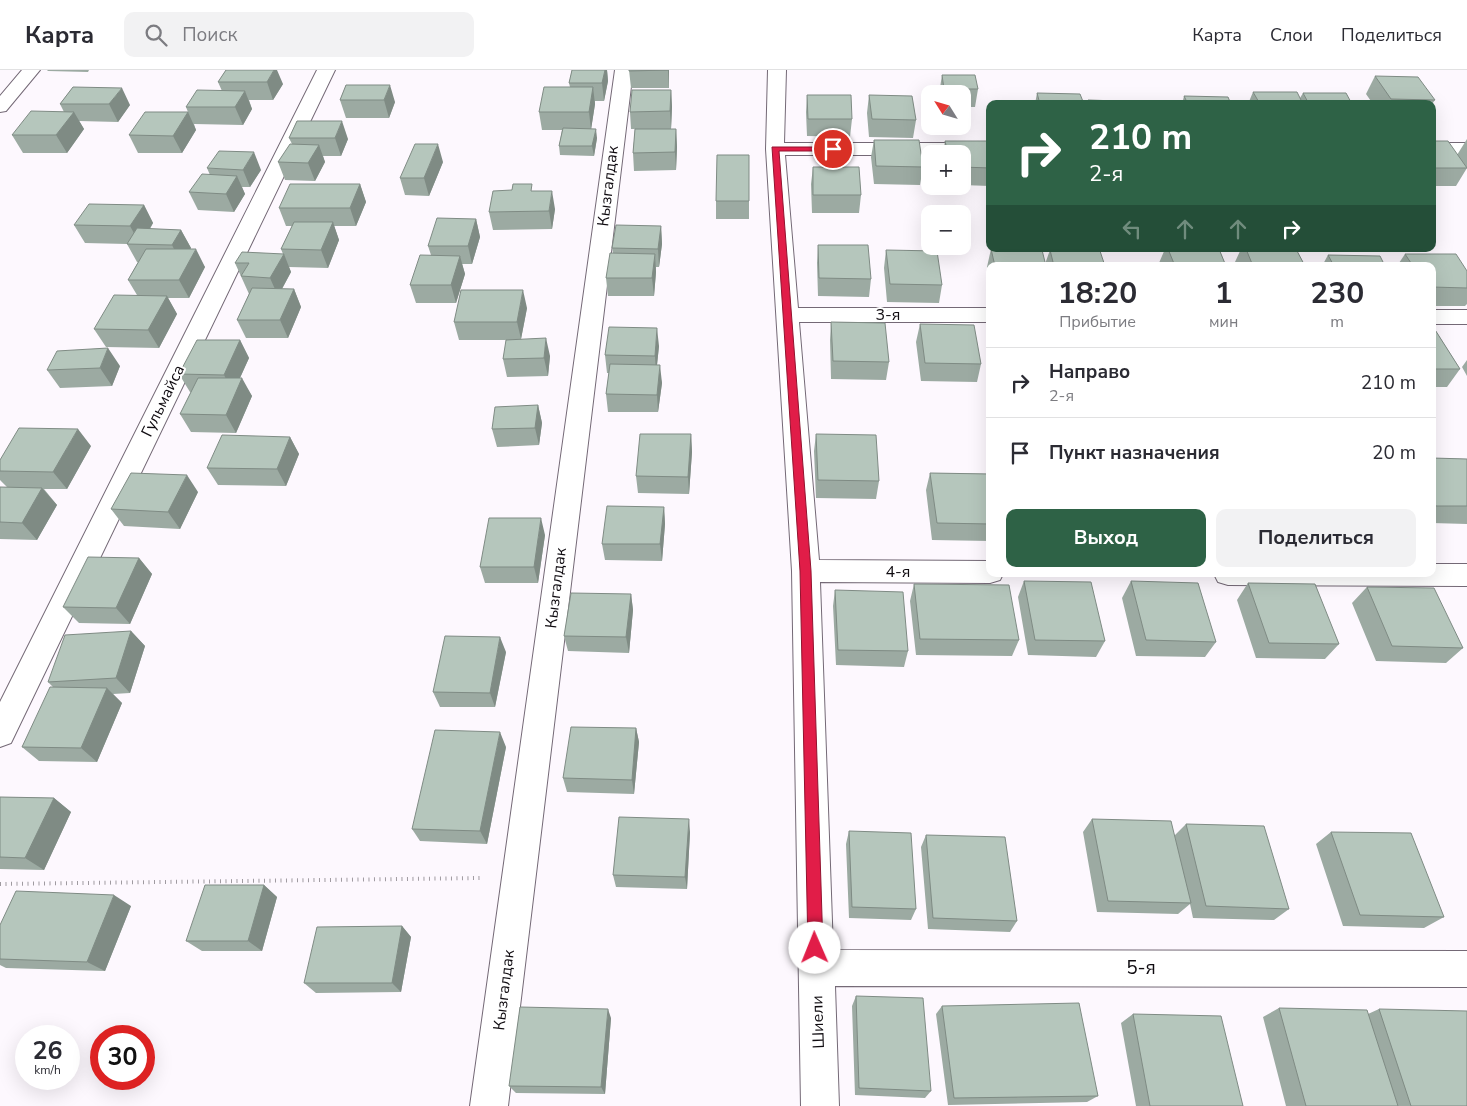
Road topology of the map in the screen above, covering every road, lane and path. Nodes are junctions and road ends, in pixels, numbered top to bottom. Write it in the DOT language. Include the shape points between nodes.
graph roads {
  1 [pos="31,70"];
  2 [pos="326,70"];
  3 [pos="624,70"];
  4 [pos="777,70"];
  5 [pos="0,107"];
  6 [pos="774,149"];
  7 [pos="986,149"];
  8 [pos="1436,149"];
  9 [pos="1467,149"];
  10 [pos="786,314"];
  11 [pos="986,315"];
  12 [pos="1436,317"];
  13 [pos="1467,317"];
  14 [pos="806,571"];
  15 [pos="986,572"];
  16 [pos="1436,575"];
  17 [pos="1467,575"];
  18 [pos="0,733"];
  19 [pos="519,878"];
  20 [pos="0,884"];
  21 [pos="816,968"];
  22 [pos="1467,969"];
  23 [pos="489,1106"];
  24 [pos="820,1106"];
  1 -- 5 [label="street"];
  2 -- 18 [label="street, Гульмайса"];
  3 -- 19 [label="street, Кызгалдак"];
  4 -- 6 [label="street, Шиели"];
  6 -- 7 [label="street"];
  6 -- 10 [label="street, Шиели"];
  8 -- 9 [label="street"];
  10 -- 11 [label="street, 3-я"];
  10 -- 14 [label="street, Шиели"];
  12 -- 13 [label="street"];
  14 -- 15 [label="street, 4-я"];
  14 -- 21 [label="street, Шиели"];
  16 -- 17 [label="street"];
  19 -- 20 [label="path"];
  19 -- 23 [label="street, Кызгалдак"];
  21 -- 22 [label="street, 5-я"];
  21 -- 24 [label="street, Шиели"];
}
